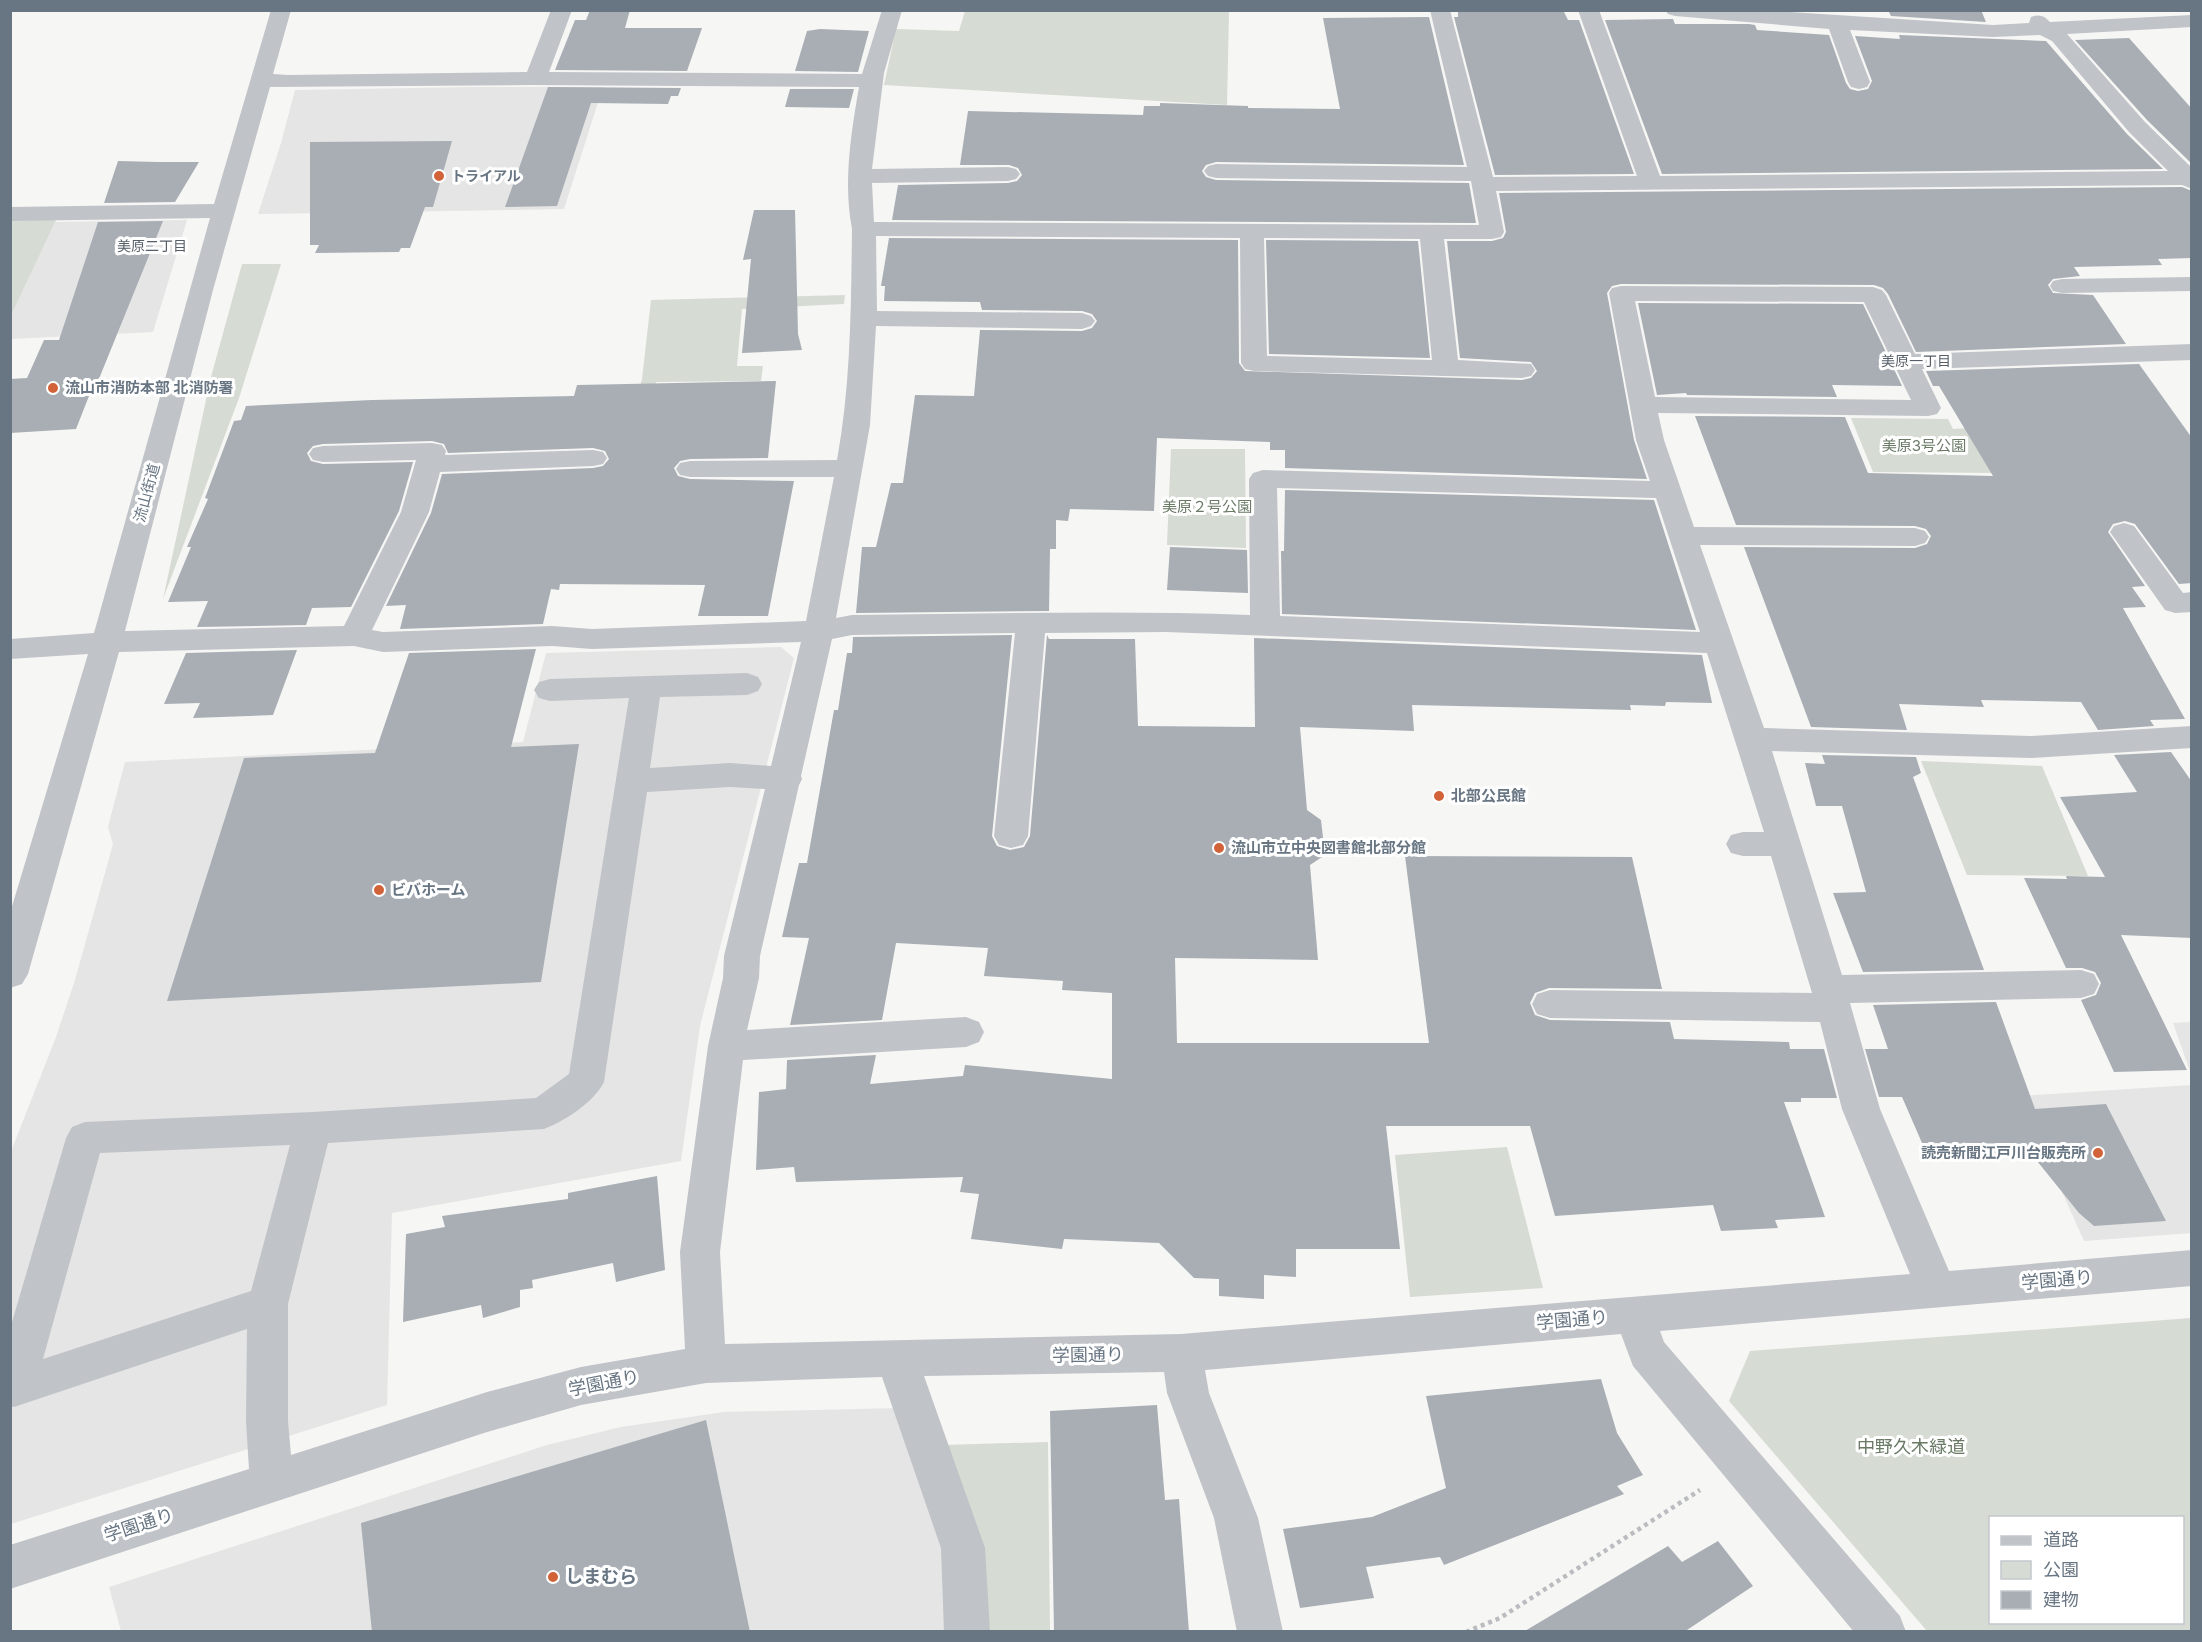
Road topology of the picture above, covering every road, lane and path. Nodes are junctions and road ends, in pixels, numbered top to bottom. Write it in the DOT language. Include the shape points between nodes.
graph roads {
  1 [pos="281,10"];
  2 [pos="562,10"];
  3 [pos="892,10"];
  4 [pos="1440,10"];
  5 [pos="1588,10"];
  6 [pos="1675,10"];
  7 [pos="2029,10"];
  8 [pos="1798,15"];
  9 [pos="2192,21"];
  10 [pos="1837,23"];
  11 [pos="2046,30"];
  12 [pos="262,80"];
  13 [pos="535,80"];
  14 [pos="871,81"];
  15 [pos="1859,82"];
  16 [pos="2192,146"];
  17 [pos="2158,147"];
  18 [pos="1216,171"];
  19 [pos="1008,174"];
  20 [pos="861,176"];
  21 [pos="1482,179"];
  22 [pos="2190,180"];
  23 [pos="1651,182"];
  24 [pos="224,211"];
  25 [pos="10,214"];
  26 [pos="864,229"];
  27 [pos="1252,232"];
  28 [pos="1431,232"];
  29 [pos="2192,284"];
  30 [pos="2062,286"];
  31 [pos="864,318"];
  32 [pos="1082,321"];
  33 [pos="2192,352"];
  34 [pos="1906,362"];
  35 [pos="1446,367"];
  36 [pos="1522,369"];
  37 [pos="1643,405"];
  38 [pos="323,454"];
  39 [pos="593,458"];
  40 [pos="428,464"];
  41 [pos="847,468"];
  42 [pos="690,469"];
  43 [pos="1666,490"];
  44 [pos="2124,532"];
  45 [pos="1681,536"];
  46 [pos="1915,537"];
  47 [pos="2192,602"];
  48 [pos="1031,622"];
  49 [pos="1265,625"];
  50 [pos="819,632"];
  51 [pos="354,636"];
  52 [pos="107,643"];
  53 [pos="1718,643"];
  54 [pos="10,648"];
  55 [pos="747,684"];
  56 [pos="646,688"];
  57 [pos="550,690"];
  58 [pos="2192,737"];
  59 [pos="1752,739"];
  60 [pos="786,779"];
  61 [pos="632,781"];
  62 [pos="1011,836"];
  63 [pos="1743,844"];
  64 [pos="1784,844"];
  65 [pos="10,974"];
  66 [pos="2081,984"];
  67 [pos="1831,998"];
  68 [pos="1550,1004"];
  69 [pos="966,1032"];
  70 [pos="726,1046"];
  71 [pos="313,1128"];
  72 [pos="2192,1268"];
  73 [pos="1937,1290"];
  74 [pos="268,1304"];
  75 [pos="1634,1315"];
  76 [pos="1180,1353"];
  77 [pos="898,1358"];
  78 [pos="706,1364"];
  79 [pos="271,1483"];
  80 [pos="1710,1483"];
  81 [pos="10,1567"];
  82 [pos="967,1632"];
  83 [pos="1260,1632"];
  84 [pos="1466,1632"];
  85 [pos="1884,1632"];
  1 -- 12 [label="street, 流山街道"];
  2 -- 13 [label="street"];
  3 -- 14 [label="street"];
  4 -- 21 [label="street"];
  5 -- 23 [label="street"];
  6 -- 8 [label="street"];
  7 -- 11 [label="street"];
  8 -- 10 [label="street"];
  9 -- 11 [label="street"];
  10 -- 11 [label="street"];
  10 -- 15 [label="street"];
  11 -- 17 [label="street" via="2059,37"];
  12 -- 13 [label="street"];
  12 -- 24 [label="street, 流山街道"];
  13 -- 14 [label="street"];
  14 -- 20 [label="street"];
  16 -- 17 [label="street"];
  17 -- 22 [label="street"];
  18 -- 21 [label="street"];
  19 -- 20 [label="street"];
  20 -- 26 [label="street" via="860,216"];
  21 -- 23 [label="street"];
  21 -- 28 [label="street" via="1492,232"];
  22 -- 23 [label="street"];
  24 -- 25 [label="street"];
  24 -- 52 [label="street, 流山街道"];
  26 -- 27 [label="street"];
  26 -- 31 [label="street"];
  27 -- 28 [label="street"];
  27 -- 35 [label="street" via="1254,363"];
  28 -- 35 [label="street"];
  29 -- 30 [label="street"];
  31 -- 32 [label="street"];
  31 -- 41 [label="street" via="857,426"];
  33 -- 34 [label="street"];
  34 -- 37 [label="street" via="1928,408"];
  34 -- 37 [label="street" via="1874,295 1621,293"];
  35 -- 36 [label="street"];
  37 -- 43 [label="street"];
  38 -- 40 [label="street" via="432,451"];
  39 -- 40 [label="street"];
  40 -- 51 [label="street" via="415,512"];
  41 -- 42 [label="street"];
  41 -- 50 [label="street"];
  43 -- 45 [label="street"];
  43 -- 49 [label="street" via="1263,479"];
  44 -- 47 [label="street" via="2175,603"];
  45 -- 46 [label="street"];
  45 -- 53 [label="street"];
  48 -- 49 [label="street"];
  48 -- 50 [label="street" via="852,625"];
  48 -- 62 [label="street"];
  49 -- 53 [label="street"];
  50 -- 51 [label="street" via="383,642"];
  50 -- 60 [label="street"];
  51 -- 52 [label="street"];
  52 -- 54 [label="street"];
  52 -- 65 [label="street, 流山街道"];
  53 -- 59 [label="street"];
  55 -- 56 [label="street"];
  56 -- 57 [label="street"];
  56 -- 61 [label="street"];
  58 -- 59 [label="street" via="2031,747"];
  59 -- 64 [label="street"];
  60 -- 61 [label="street" via="730,775"];
  60 -- 70 [label="street" via="742,956 743,970"];
  61 -- 71 [label="street" via="586,1082 544,1113"];
  63 -- 64 [label="street"];
  64 -- 67 [label="street"];
  66 -- 67 [label="street"];
  67 -- 68 [label="street"];
  67 -- 73 [label="street" via="1861,1109"];
  69 -- 70 [label="street"];
  70 -- 78 [label="street" via="700,1252"];
  71 -- 74 [label="street"];
  71 -- 74 [label="street" via="85,1138 14,1388"];
  72 -- 73 [label="street, 学園通り"];
  73 -- 75 [label="street, 学園通り"];
  74 -- 79 [label="street"];
  75 -- 76 [label="street, 学園通り"];
  75 -- 85 [label="street" via="1648,1353"];
  76 -- 77 [label="street, 学園通り"];
  76 -- 83 [label="street" via="1188,1393 1236,1518"];
  77 -- 78 [label="street, 学園通り"];
  77 -- 82 [label="street" via="963,1548"];
  78 -- 79 [label="street, 学園通り" via="581,1386 497,1409"];
  79 -- 81 [label="street, 学園通り"];
  80 -- 84 [label="path" via="1500,1618"];
}
